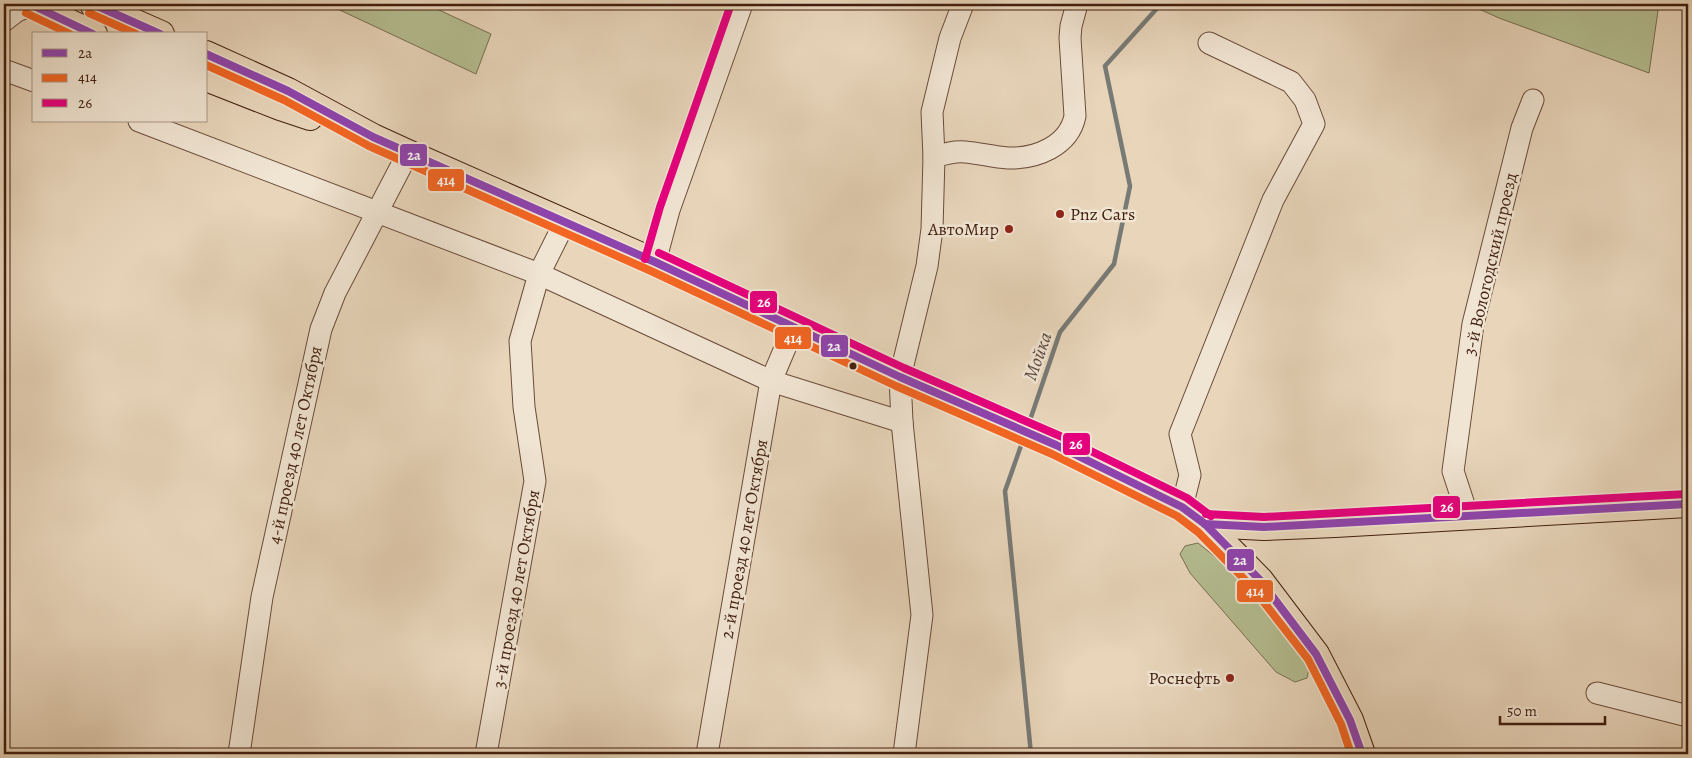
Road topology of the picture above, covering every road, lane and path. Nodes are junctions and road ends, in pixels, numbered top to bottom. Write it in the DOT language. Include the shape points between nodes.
graph roads {
  1 [pos="32,4"];
  2 [pos="93,4"];
  3 [pos="742,4"];
  4 [pos="963,4"];
  5 [pos="1077,4"];
  6 [pos="4,21"];
  7 [pos="90,32"];
  8 [pos="156,32"];
  9 [pos="1210,43"];
  10 [pos="208,55"];
  11 [pos="4,70"];
  12 [pos="208,79"];
  13 [pos="32,80"];
  14 [pos="1533,100"];
  15 [pos="142,122"];
  16 [pos="373,137"];
  17 [pos="408,153"];
  18 [pos="934,157"];
  19 [pos="377,212"];
  20 [pos="565,222"];
  21 [pos="655,262"];
  22 [pos="539,274"];
  23 [pos="794,328"];
  24 [pos="900,376"];
  25 [pos="771,381"];
  26 [pos="902,422"];
  27 [pos="1688,504"];
  28 [pos="1182,507"];
  29 [pos="1468,517"];
  30 [pos="1205,524"];
  31 [pos="1597,693"];
  32 [pos="1688,716"];
  33 [pos="239,754"];
  34 [pos="486,754"];
  35 [pos="707,754"];
  36 [pos="904,754"];
  37 [pos="1362,754"];
  1 -- 6 [label="street"];
  1 -- 7 [label="main road"];
  2 -- 8 [label="main road"];
  3 -- 21 [label="street" via="669,210"];
  4 -- 18 [label="street" via="950,38 932,112"];
  5 -- 18 [label="street" via="1070,38 1075,116 1065,136 1048,150 1018,158 965,152"];
  9 -- 28 [label="street" via="1291,82 1305,100 1314,124 1273,200 1180,434 1190,475"];
  10 -- 16 [label="main road" via="288,91"];
  11 -- 13 [label="street"];
  12 -- 16 [label="main road" via="280,108"];
  14 -- 29 [label="street, 3-й Вологодский проезд" via="1522,128 1473,324 1453,471"];
  15 -- 19 [label="street"];
  16 -- 17 [label="main road"];
  17 -- 19 [label="street, 4-й проезд 40 лет Октября"];
  17 -- 20 [label="main road"];
  18 -- 24 [label="street" via="932,229 927,266"];
  19 -- 22 [label="street"];
  19 -- 33 [label="street, 4-й проезд 40 лет Октября" via="335,293 321,329 262,597"];
  20 -- 21 [label="main road"];
  20 -- 22 [label="street, 3-й проезд 40 лет Октября"];
  21 -- 23 [label="main road"];
  22 -- 25 [label="street"];
  22 -- 34 [label="street, 3-й проезд 40 лет Октября" via="520,342 524,408 535,481"];
  23 -- 24 [label="main road"];
  23 -- 25 [label="street, 2-й проезд 40 лет Октября"];
  24 -- 26 [label="street"];
  24 -- 28 [label="main road" via="1056,445"];
  25 -- 26 [label="street"];
  25 -- 35 [label="street, 2-й проезд 40 лет Октября"];
  26 -- 36 [label="street" via="922,614"];
  27 -- 29 [label="main road"];
  28 -- 30 [label="main road"];
  29 -- 30 [label="main road" via="1264,527"];
  30 -- 37 [label="main road" via="1260,580 1316,654 1350,720"];
  31 -- 32 [label="street"];
}
